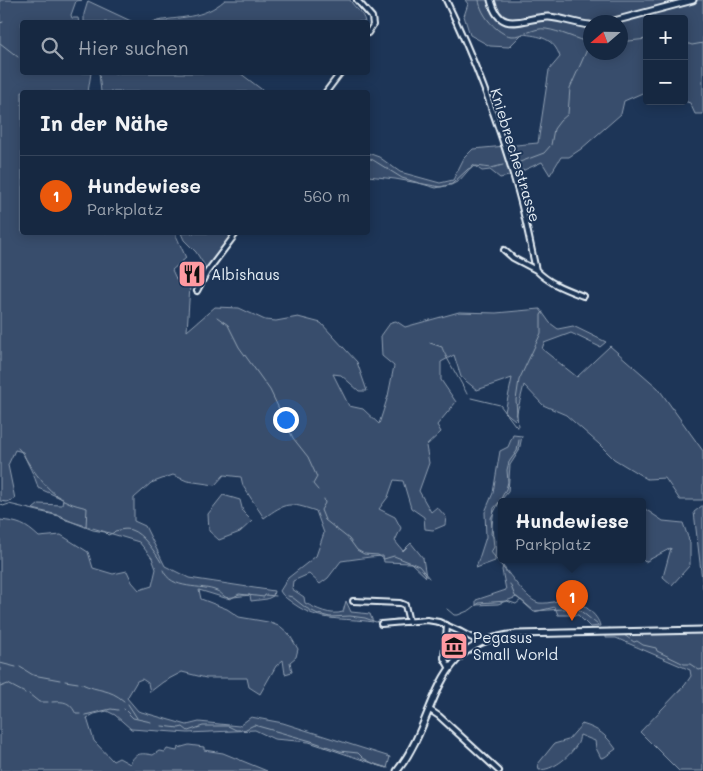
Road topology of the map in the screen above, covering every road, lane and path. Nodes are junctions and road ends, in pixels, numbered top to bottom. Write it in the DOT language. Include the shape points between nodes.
graph roads {
  1 [pos="357,0"];
  2 [pos="446,0"];
  3 [pos="491,0"];
  4 [pos="694,0"];
  5 [pos="628,17"];
  6 [pos="583,24"];
  7 [pos="370,30"];
  8 [pos="339,75"];
  9 [pos="328,90"];
  10 [pos="235,235"];
  11 [pos="504,250"];
  12 [pos="536,270"];
  13 [pos="197,291"];
  14 [pos="583,296"];
  15 [pos="353,601"];
  16 [pos="409,622"];
  17 [pos="381,624"];
  18 [pos="447,626"];
  19 [pos="703,630"];
  20 [pos="477,644"];
  21 [pos="449,667"];
  22 [pos="430,710"];
  23 [pos="397,771"];
  24 [pos="499,771"];
  1 -- 7 [label="street" via="372,17"];
  2 -- 12 [label="street, Kniebrechestrasse" via="494,113 518,189"];
  3 -- 6 [label="main road" via="497,14 509,21 542,17"];
  4 -- 5 [label="main road"];
  8 -- 9 [label="street"];
  10 -- 13 [label="street"];
  11 -- 12 [label="street"];
  12 -- 14 [label="street" via="557,286"];
  15 -- 16 [label="street" via="400,603 404,605"];
  16 -- 17 [label="street"];
  16 -- 18 [label="street" via="427,620"];
  18 -- 20 [label="street" via="474,639"];
  18 -- 21 [label="street" via="444,658"];
  19 -- 20 [label="main road" via="516,634 494,637"];
  20 -- 21 [label="main road"];
  21 -- 22 [label="main road"];
  22 -- 23 [label="main road" via="415,744"];
  22 -- 24 [label="street"];
}
